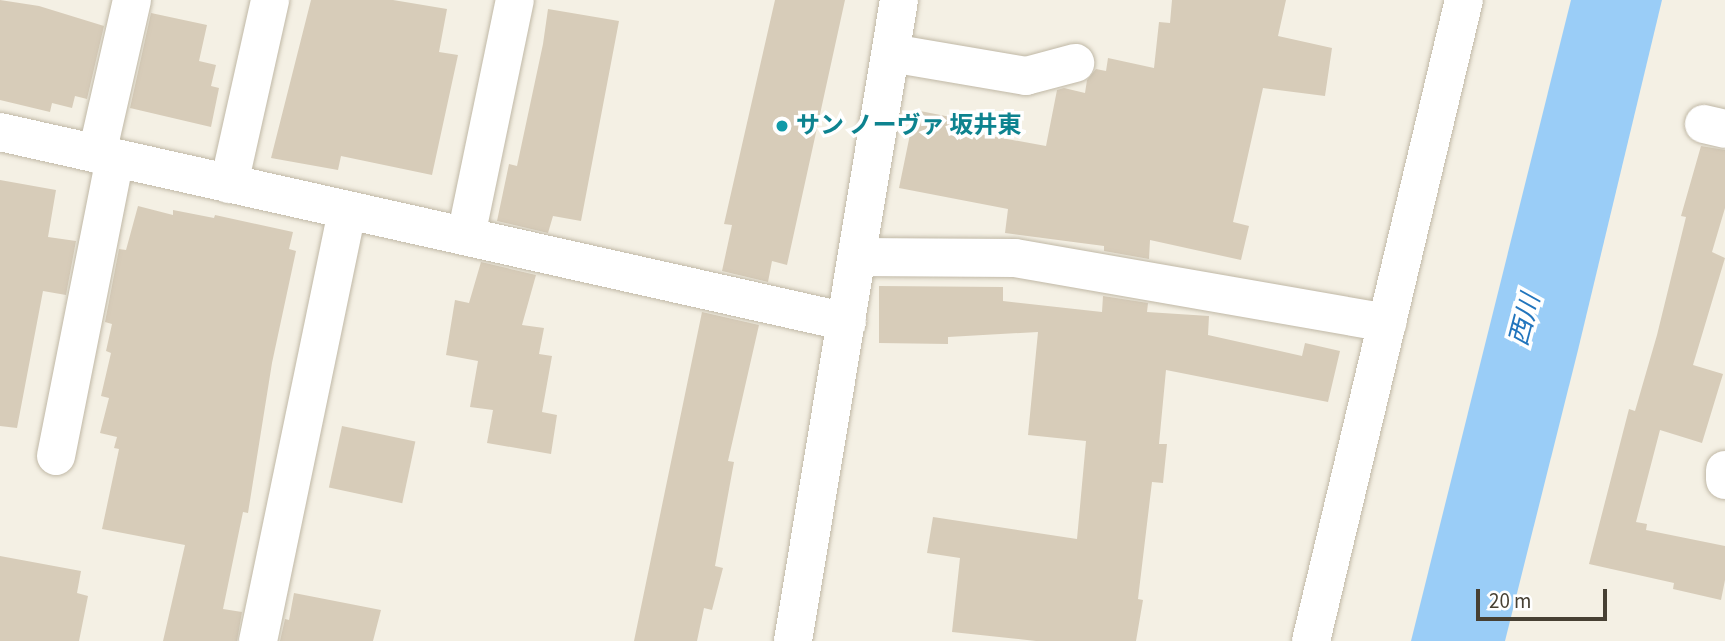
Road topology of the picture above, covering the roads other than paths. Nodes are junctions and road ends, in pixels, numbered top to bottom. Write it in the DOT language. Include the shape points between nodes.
graph roads {
  1 [pos="132,0"];
  2 [pos="270,0"];
  3 [pos="515,0"];
  4 [pos="899,0"];
  5 [pos="1464,0"];
  6 [pos="891,53"];
  7 [pos="1075,63"];
  8 [pos="0,132"];
  9 [pos="106,156"];
  10 [pos="229,184"];
  11 [pos="347,210"];
  12 [pos="466,236"];
  13 [pos="857,257"];
  14 [pos="847,322"];
  15 [pos="1387,323"];
  16 [pos="56,456"];
  17 [pos="1725,470"];
  18 [pos="1725,480"];
  19 [pos="258,641"];
  20 [pos="793,641"];
  21 [pos="1311,641"];
  1 -- 9 [label="street"];
  2 -- 10 [label="street"];
  3 -- 12 [label="street"];
  4 -- 6 [label="street"];
  5 -- 15 [label="street"];
  6 -- 7 [label="street" via="1026,76"];
  6 -- 13 [label="street"];
  8 -- 9 [label="street"];
  9 -- 10 [label="street"];
  9 -- 16 [label="street"];
  10 -- 11 [label="street"];
  11 -- 12 [label="street"];
  11 -- 19 [label="street"];
  12 -- 14 [label="street"];
  13 -- 14 [label="street"];
  13 -- 15 [label="street" via="1014,258"];
  14 -- 20 [label="street"];
  15 -- 21 [label="street"];
  17 -- 18 [label="street"];
}
